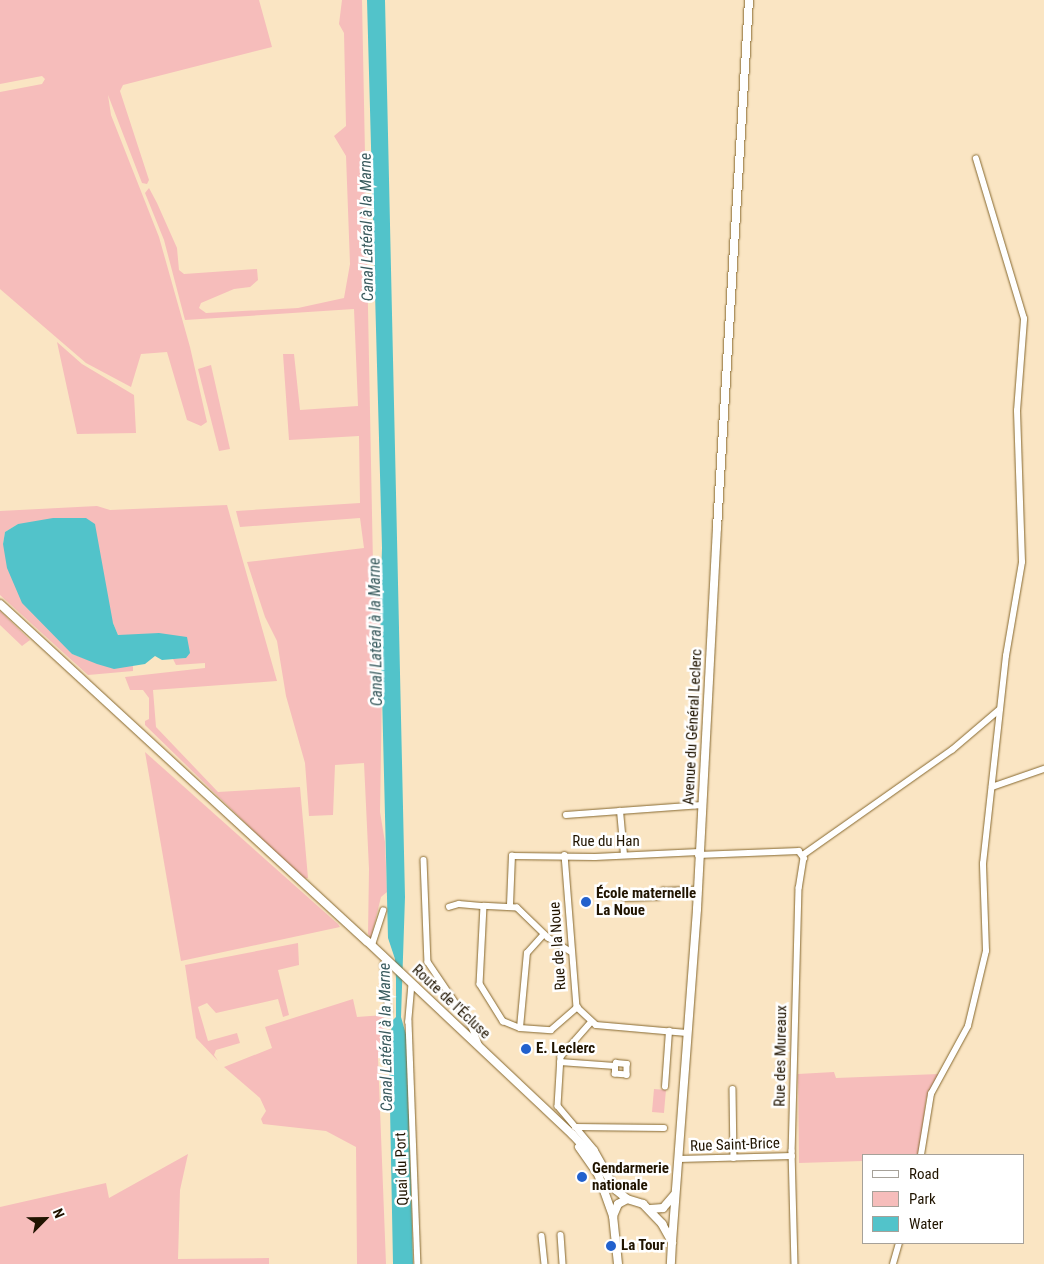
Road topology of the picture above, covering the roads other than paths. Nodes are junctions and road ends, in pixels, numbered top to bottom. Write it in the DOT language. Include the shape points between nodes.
graph roads {
  1 [pos="750,0"];
  2 [pos="976,159"];
  3 [pos="0,604"];
  4 [pos="999,710"];
  5 [pos="1044,769"];
  6 [pos="992,788"];
  7 [pos="702,805"];
  8 [pos="620,811"];
  9 [pos="566,815"];
  10 [pos="801,853"];
  11 [pos="699,854"];
  12 [pos="565,855"];
  13 [pos="624,855"];
  14 [pos="424,860"];
  15 [pos="696,894"];
  16 [pos="624,898"];
  17 [pos="510,905"];
  18 [pos="484,906"];
  19 [pos="449,907"];
  20 [pos="383,911"];
  21 [pos="544,934"];
  22 [pos="372,945"];
  23 [pos="572,953"];
  24 [pos="388,960"];
  25 [pos="412,984"];
  26 [pos="577,1007"];
  27 [pos="390,1012"];
  28 [pos="591,1022"];
  29 [pos="520,1028"];
  30 [pos="669,1031"];
  31 [pos="687,1033"];
  32 [pos="481,1049"];
  33 [pos="560,1062"];
  34 [pos="615,1066"];
  35 [pos="665,1087"];
  36 [pos="733,1089"];
  37 [pos="664,1128"];
  38 [pos="573,1131"];
  39 [pos="921,1154"];
  40 [pos="792,1156"];
  41 [pos="734,1158"];
  42 [pos="679,1159"];
  43 [pos="616,1190"];
  44 [pos="606,1193"];
  45 [pos="676,1193"];
  46 [pos="628,1199"];
  47 [pos="650,1210"];
  48 [pos="613,1216"];
  49 [pos="561,1235"];
  50 [pos="542,1236"];
  51 [pos="672,1242"];
  52 [pos="900,1244"];
  53 [pos="418,1264"];
  54 [pos="545,1264"];
  55 [pos="564,1264"];
  56 [pos="618,1264"];
  57 [pos="671,1264"];
  58 [pos="795,1264"];
  59 [pos="893,1264"];
  1 -- 7 [label="main road, Avenue du Général Leclerc"];
  2 -- 4 [label="street" via="1024,318 1017,411 1022,562"];
  3 -- 22 [label="main road, Route de l'Écluse" via="309,891"];
  4 -- 6 [label="street"];
  4 -- 10 [label="street" via="952,750"];
  5 -- 6 [label="street"];
  6 -- 39 [label="street" via="982,885 986,951 968,1026 931,1094"];
  7 -- 8 [label="street"];
  7 -- 11 [label="main road, Avenue du Général Leclerc"];
  8 -- 9 [label="street"];
  8 -- 13 [label="street"];
  10 -- 11 [label="street, Rue du Han"];
  10 -- 40 [label="street, Rue des Mureaux"];
  11 -- 13 [label="street, Rue du Han"];
  11 -- 15 [label="main road, Avenue du Général Leclerc"];
  12 -- 13 [label="street, Rue du Han"];
  12 -- 17 [label="street, Rue du Han" via="512,856"];
  12 -- 23 [label="street, Rue de la Noue"];
  14 -- 32 [label="street" via="428,962 472,1027"];
  15 -- 16 [label="street" via="663,891 658,897"];
  15 -- 31 [label="main road, Avenue du Général Leclerc"];
  17 -- 18 [label="street"];
  17 -- 21 [label="street" via="523,912"];
  18 -- 19 [label="street" via="460,904"];
  18 -- 29 [label="street" via="481,988 503,1021"];
  20 -- 22 [label="street"];
  21 -- 23 [label="street"];
  21 -- 29 [label="street" via="527,953"];
  22 -- 24 [label="main road, Route de l'Écluse"];
  23 -- 26 [label="street, Rue de la Noue"];
  24 -- 25 [label="main road, Route de l'Écluse"];
  24 -- 27 [label="street" via="384,964"];
  25 -- 32 [label="main road, Route de l'Écluse"];
  25 -- 53 [label="street, Quai du Port" via="408,1022"];
  26 -- 28 [label="street, Rue de la Noue"];
  26 -- 29 [label="street" via="554,1030"];
  28 -- 30 [label="street"];
  28 -- 33 [label="street" via="563,1054"];
  30 -- 31 [label="street"];
  30 -- 35 [label="street"];
  31 -- 42 [label="main road, Avenue du Général Leclerc"];
  32 -- 38 [label="main road, Route de l'Écluse"];
  33 -- 34 [label="street"];
  33 -- 38 [label="street" via="559,1110"];
  36 -- 41 [label="street"];
  37 -- 38 [label="street"];
  38 -- 43 [label="main road, Route de l'Écluse" via="606,1172"];
  38 -- 44 [label="main road, Route de l'Écluse"];
  40 -- 41 [label="street, Rue Saint-Brice"];
  40 -- 58 [label="street, Rue des Mureaux"];
  41 -- 42 [label="street, Rue Saint-Brice"];
  42 -- 45 [label="main road, Avenue du Général Leclerc"];
  43 -- 44 [label="main road"];
  43 -- 46 [label="main road, Route de l'Écluse"];
  44 -- 48 [label="main road, Route de l'Écluse"];
  45 -- 47 [label="main road" via="663,1208"];
  45 -- 51 [label="main road, Avenue du Général Leclerc"];
  46 -- 47 [label="main road, Route de l'Écluse"];
  46 -- 48 [label="main road" via="618,1204"];
  47 -- 51 [label="main road"];
  48 -- 56 [label="main road, Route de l'Écluse"];
  49 -- 55 [label="street"];
  50 -- 54 [label="street"];
  51 -- 57 [label="main road, Avenue du Général Leclerc"];
  52 -- 59 [label="street"];
}
